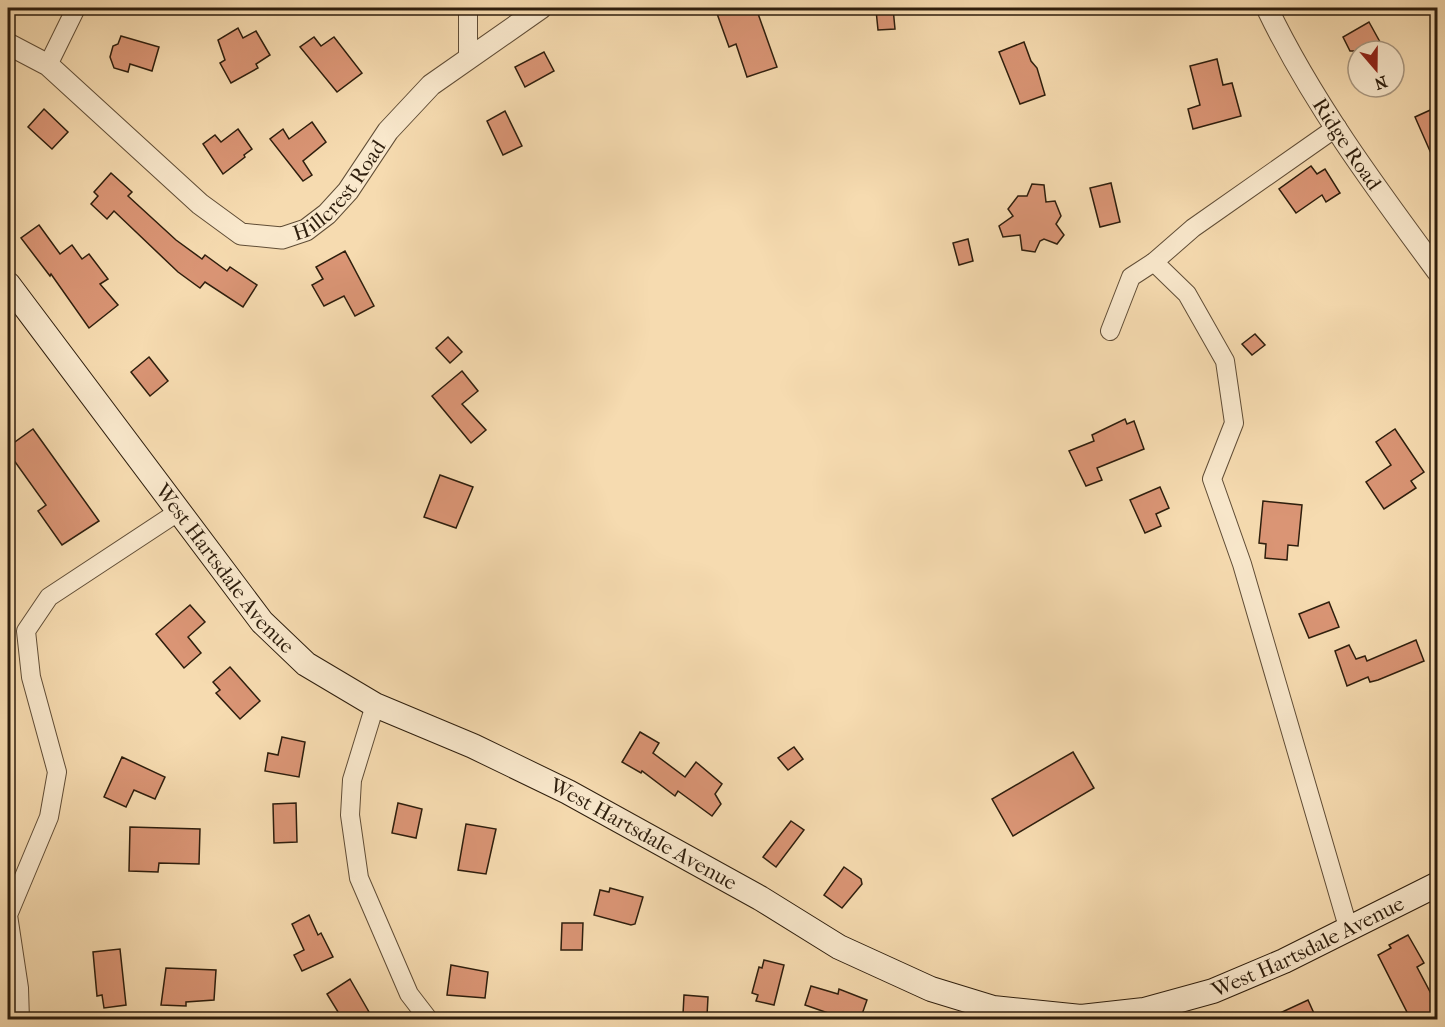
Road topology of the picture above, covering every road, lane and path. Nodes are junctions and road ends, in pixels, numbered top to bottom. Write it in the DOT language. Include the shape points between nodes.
graph roads {
  1 [pos="76,8"];
  2 [pos="468,8"];
  3 [pos="541,8"];
  4 [pos="1267,8"];
  5 [pos="8,44"];
  6 [pos="468,57"];
  7 [pos="48,65"];
  8 [pos="1337,127"];
  9 [pos="1154,262"];
  10 [pos="1437,272"];
  11 [pos="8,284"];
  12 [pos="1110,331"];
  13 [pos="177,512"];
  14 [pos="375,705"];
  15 [pos="1437,884"];
  16 [pos="1348,927"];
  17 [pos="1123,1016"];
  18 [pos="20,1020"];
  19 [pos="429,1020"];
  1 -- 7 [label="street"];
  2 -- 6 [label="street"];
  3 -- 6 [label="street, Hillcrest Road"];
  4 -- 8 [label="street, Ridge Road" via="1286,48"];
  5 -- 7 [label="street, Hillcrest Road"];
  6 -- 7 [label="street, Hillcrest Road" via="410,105 327,214 306,230 282,238 241,234 216,216"];
  8 -- 9 [label="street" via="1193,228"];
  8 -- 10 [label="street, Ridge Road"];
  9 -- 12 [label="street" via="1131,277"];
  9 -- 16 [label="street" via="1186,294 1225,360 1234,423 1212,479 1242,564"];
  11 -- 13 [label="main road, West Hartsdale Avenue"];
  13 -- 14 [label="main road, West Hartsdale Avenue" via="262,622 306,664"];
  13 -- 18 [label="street" via="49,597 26,632 31,677 57,772 49,817 8,915"];
  14 -- 17 [label="main road, West Hartsdale Avenue" via="568,792 760,898 839,947 931,989 993,1008 1081,1017"];
  14 -- 19 [label="street" via="352,780 350,814 359,878 409,994"];
  15 -- 16 [label="main road, West Hartsdale Avenue"];
  16 -- 17 [label="main road, West Hartsdale Avenue" via="1213,992"];
}
